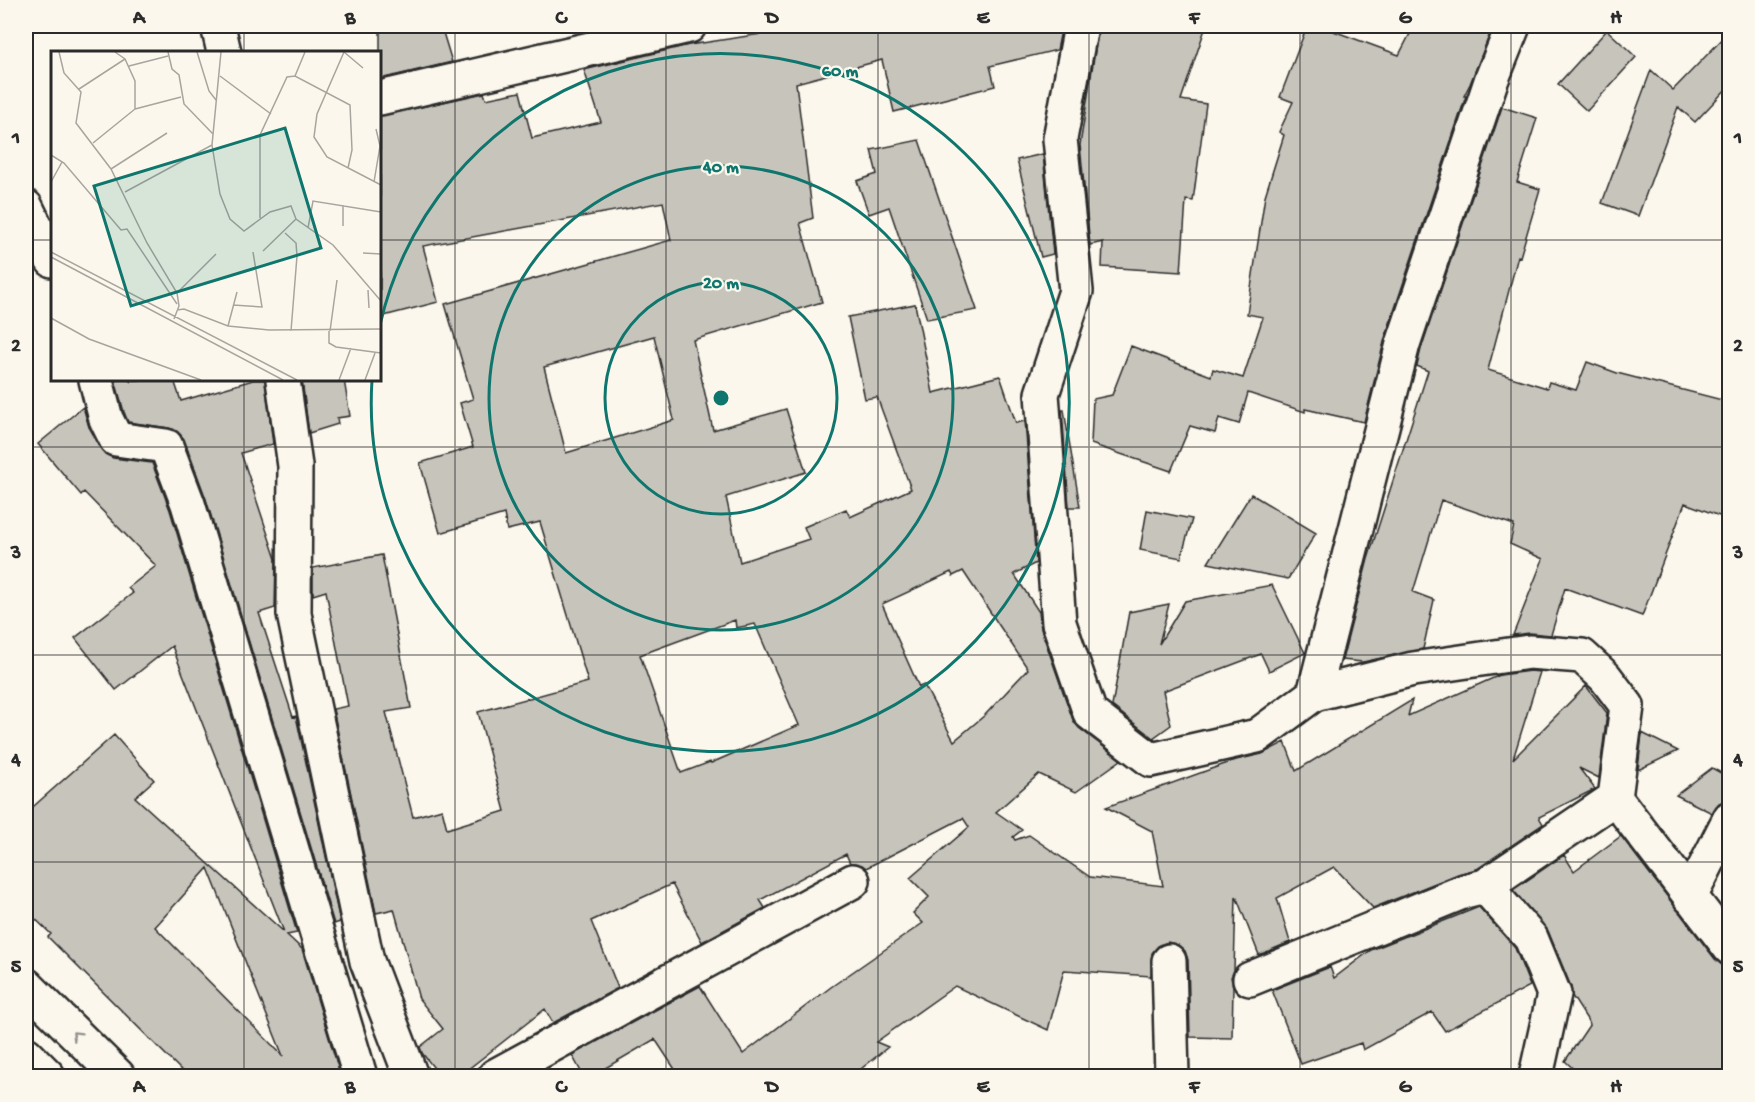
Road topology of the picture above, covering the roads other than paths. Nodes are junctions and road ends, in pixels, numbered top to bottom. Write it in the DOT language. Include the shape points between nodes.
graph roads {
  1 [pos="218,26"];
  2 [pos="689,26"];
  3 [pos="1081,26"];
  4 [pos="1513,26"];
  5 [pos="224,51"];
  6 [pos="381,98"];
  7 [pos="26,207"];
  8 [pos="51,258"];
  9 [pos="96,381"];
  10 [pos="283,381"];
  11 [pos="1314,694"];
  12 [pos="1615,798"];
  13 [pos="1730,818"];
  14 [pos="853,881"];
  15 [pos="1485,886"];
  16 [pos="1690,897"];
  17 [pos="1730,948"];
  18 [pos="1169,961"];
  19 [pos="1251,979"];
  20 [pos="26,985"];
  21 [pos="26,1054"];
  22 [pos="48,1077"];
  23 [pos="118,1077"];
  24 [pos="360,1077"];
  25 [pos="411,1077"];
  26 [pos="495,1077"];
  27 [pos="1172,1077"];
  28 [pos="1536,1077"];
  1 -- 5 [label="street"];
  2 -- 6 [label="street"];
  3 -- 11 [label="street" via="1060,139 1076,291 1042,394 1059,623 1090,713 1151,760 1257,735"];
  4 -- 11 [label="street" via="1403,344"];
  7 -- 8 [label="street"];
  9 -- 24 [label="street" via="106,419 116,439 166,446 188,504"];
  10 -- 25 [label="street" via="295,466 294,614 367,962"];
  11 -- 12 [label="street" via="1413,669 1529,652 1582,656 1605,677 1627,706"];
  12 -- 15 [label="street"];
  12 -- 16 [label="street"];
  13 -- 16 [label="street"];
  14 -- 26 [label="street"];
  15 -- 19 [label="street"];
  15 -- 28 [label="street" via="1531,938 1554,994"];
  16 -- 17 [label="street"];
  18 -- 27 [label="street"];
  23 -- 20 [label="street, one-way"];
  21 -- 22 [label="street"];
}
